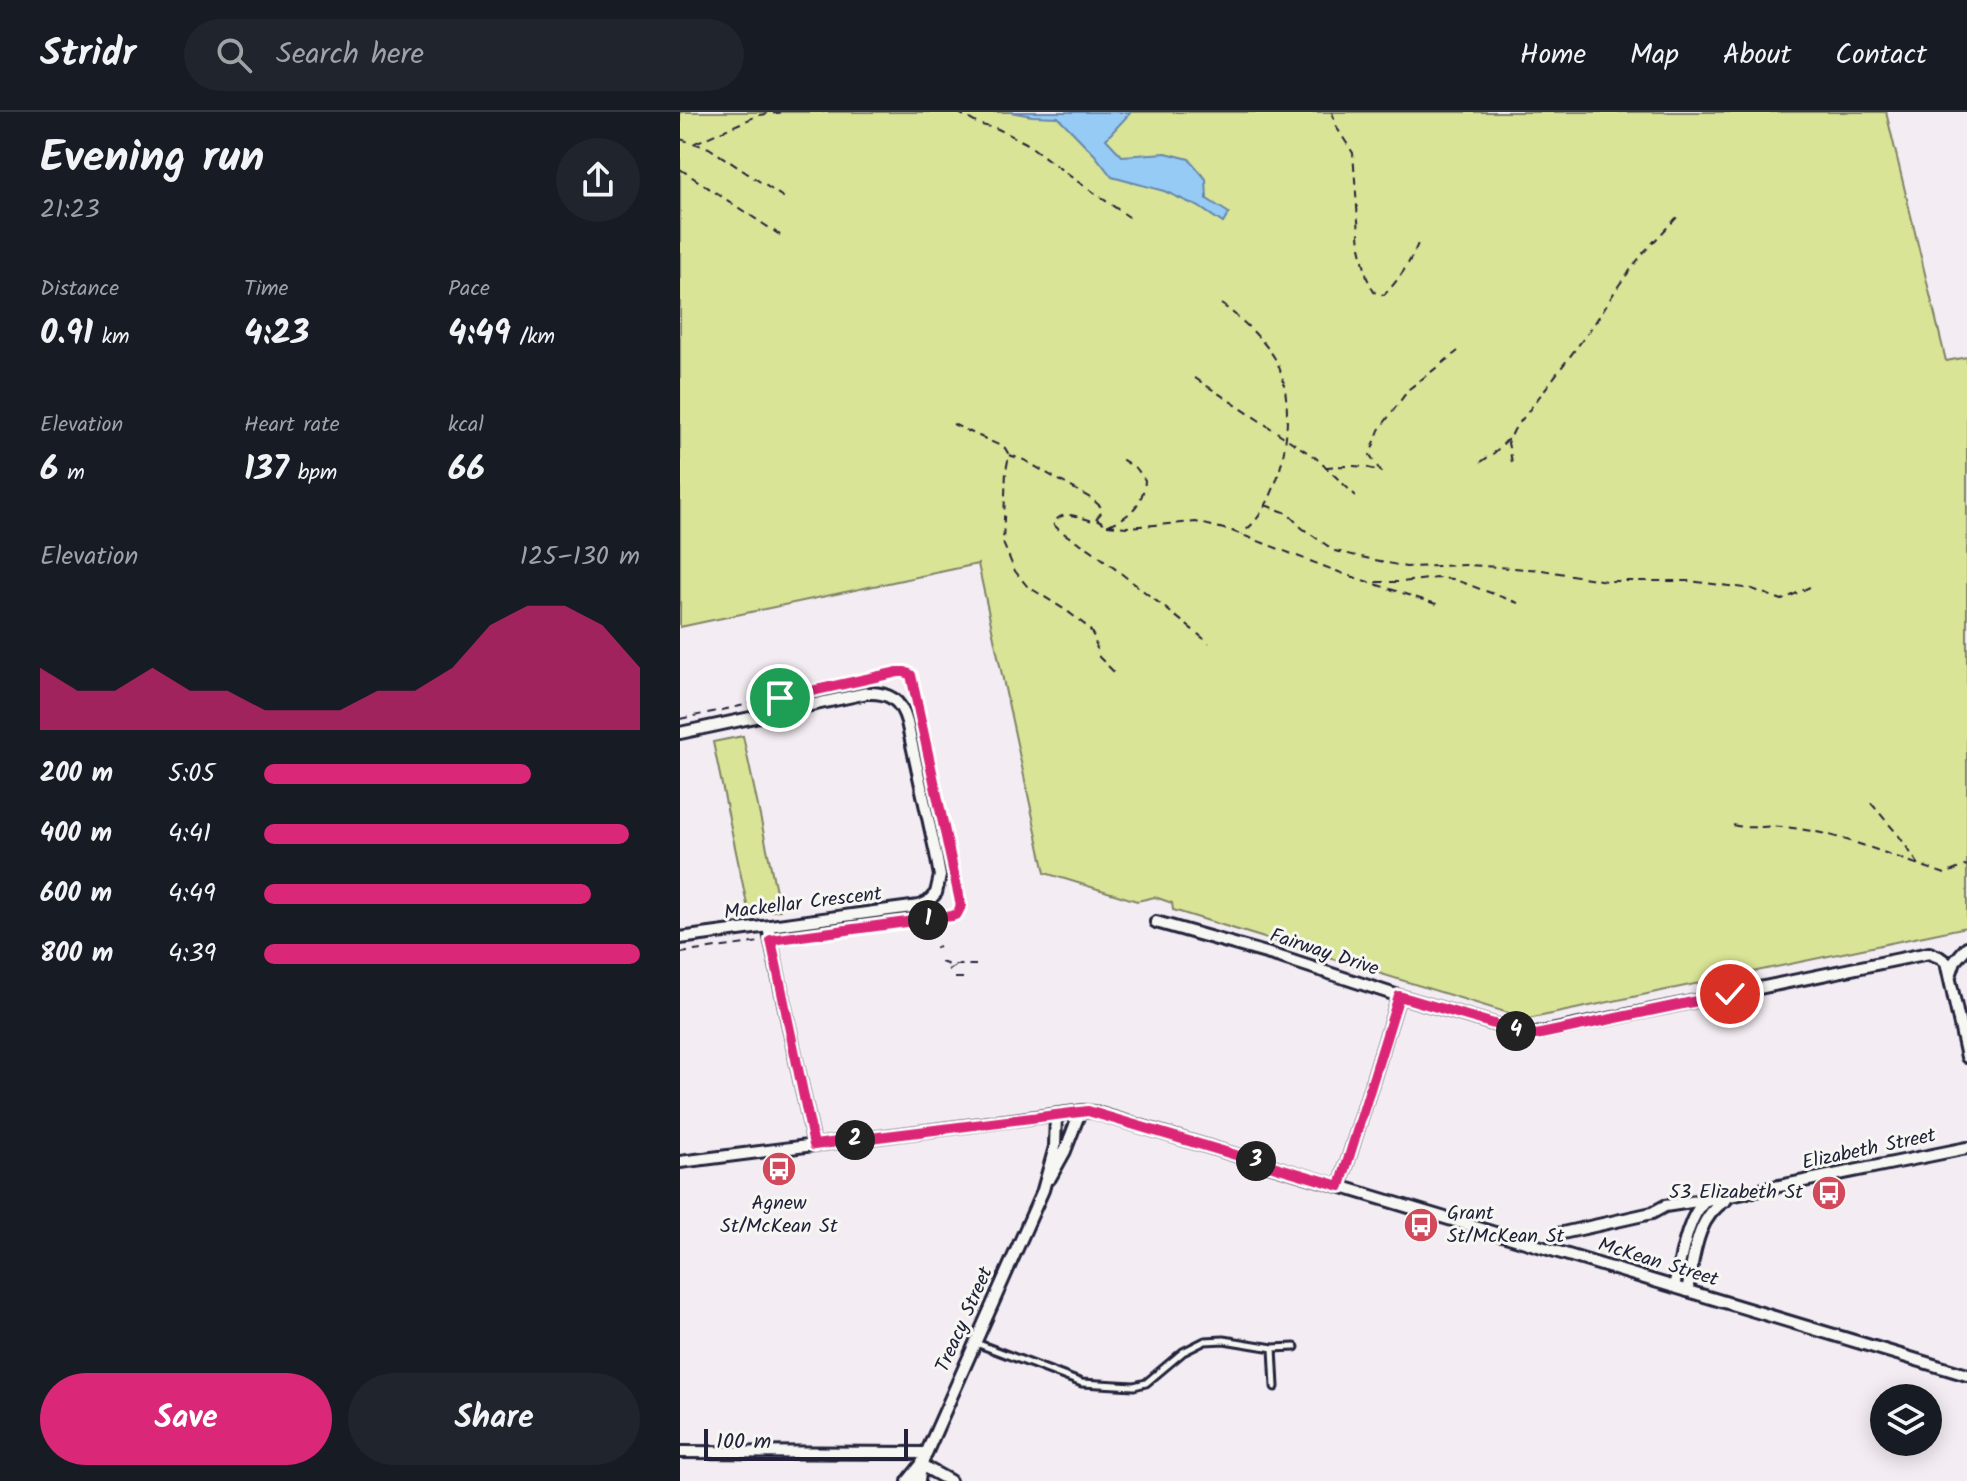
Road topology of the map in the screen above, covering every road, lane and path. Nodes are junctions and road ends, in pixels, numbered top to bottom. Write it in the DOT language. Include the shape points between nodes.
graph roads {
  1 [pos="786,112"];
  2 [pos="957,112"];
  3 [pos="1332,112"];
  4 [pos="680,139"];
  5 [pos="694,144"];
  6 [pos="680,169"];
  7 [pos="786,199"];
  8 [pos="1681,213"];
  9 [pos="1129,217"];
  10 [pos="783,237"];
  11 [pos="1419,241"];
  12 [pos="1221,304"];
  13 [pos="1458,351"];
  14 [pos="1195,378"];
  15 [pos="953,424"];
  16 [pos="1514,430"];
  17 [pos="1285,438"];
  18 [pos="1009,455"];
  19 [pos="1118,457"];
  20 [pos="1481,462"];
  21 [pos="1512,462"];
  22 [pos="1325,467"];
  23 [pos="1356,496"];
  24 [pos="1265,505"];
  25 [pos="1096,518"];
  26 [pos="1107,525"];
  27 [pos="1241,535"];
  28 [pos="1371,582"];
  29 [pos="1812,586"];
  30 [pos="1518,603"];
  31 [pos="1439,605"];
  32 [pos="1209,643"];
  33 [pos="1116,674"];
  34 [pos="680,719"];
  35 [pos="680,733"];
  36 [pos="1871,803"];
  37 [pos="1733,825"];
  38 [pos="1919,865"];
  39 [pos="1967,865"];
  40 [pos="1156,922"];
  41 [pos="768,927"];
  42 [pos="680,938"];
  43 [pos="771,940"];
  44 [pos="1967,947"];
  45 [pos="680,953"];
  46 [pos="941,962"];
  47 [pos="961,964"];
  48 [pos="976,965"];
  49 [pos="948,970"];
  50 [pos="1950,976"];
  51 [pos="955,978"];
  52 [pos="967,978"];
  53 [pos="1399,996"];
  54 [pos="1967,1057"];
  55 [pos="1080,1112"];
  56 [pos="1056,1115"];
  57 [pos="814,1145"];
  58 [pos="1967,1148"];
  59 [pos="680,1162"];
  60 [pos="1340,1186"];
  61 [pos="1043,1190"];
  62 [pos="1732,1197"];
  63 [pos="1558,1234"];
  64 [pos="1674,1286"];
  65 [pos="1687,1291"];
  66 [pos="975,1343"];
  67 [pos="1295,1347"];
  68 [pos="1273,1348"];
  69 [pos="1967,1375"];
  70 [pos="1275,1387"];
  71 [pos="680,1452"];
  72 [pos="926,1453"];
  73 [pos="921,1465"];
  74 [pos="908,1481"];
  75 [pos="919,1481"];
  76 [pos="950,1481"];
  1 -- 5 [label="path" via="759,115"];
  2 -- 9 [label="path" via="1026,143"];
  3 -- 11 [label="path" via="1353,153 1360,247 1374,292 1384,295 1393,286"];
  4 -- 5 [label="path"];
  5 -- 7 [label="path" via="709,148"];
  6 -- 10 [label="path"];
  8 -- 16 [label="path" via="1635,264"];
  12 -- 17 [label="path" via="1258,336 1279,364 1289,412"];
  13 -- 22 [label="path" via="1409,389 1379,430 1370,455 1381,472"];
  14 -- 17 [label="path"];
  15 -- 18 [label="path" via="1005,448"];
  16 -- 20 [label="path"];
  16 -- 21 [label="path" via="1508,443"];
  17 -- 22 [label="path"];
  17 -- 24 [label="path" via="1281,466"];
  18 -- 25 [label="path" via="1092,499 1101,507"];
  18 -- 33 [label="path" via="1003,543 1015,571 1027,586 1089,628 1099,657"];
  19 -- 26 [label="path" via="1145,480 1144,493 1126,516"];
  22 -- 23 [label="path"];
  24 -- 27 [label="path"];
  24 -- 29 [label="path" via="1287,513 1335,551 1406,567 1469,565 1606,581 1690,581 1752,589 1782,600"];
  25 -- 26 [label="path"];
  25 -- 32 [label="path" via="1061,516 1053,524"];
  26 -- 27 [label="path" via="1196,522"];
  27 -- 28 [label="path"];
  28 -- 30 [label="path" via="1453,579"];
  28 -- 31 [label="path"];
  34 -- 43 [label="path" via="898,672 913,678 960,910 952,916"];
  35 -- 41 [label="street, Mackellar Crescent" via="867,693 890,696 905,712 939,867 936,893 914,907"];
  36 -- 38 [label="path"];
  37 -- 38 [label="path" via="1833,836"];
  38 -- 39 [label="path" via="1942,874"];
  40 -- 53 [label="street, Fairway Drive"];
  41 -- 42 [label="street, Mackellar Crescent"];
  41 -- 43 [label="street"];
  43 -- 45 [label="path"];
  43 -- 57 [label="street"];
  44 -- 50 [label="street"];
  46 -- 47 [label="path"];
  47 -- 48 [label="path"];
  47 -- 49 [label="path"];
  50 -- 53 [label="street, Fairway Drive" via="1939,957 1925,953 1536,1035"];
  50 -- 54 [label="street"];
  51 -- 52 [label="path"];
  53 -- 60 [label="street"];
  55 -- 56 [label="street, McKean Street"];
  55 -- 60 [label="street, McKean Street"];
  55 -- 61 [label="street, Treacy Street"];
  56 -- 57 [label="street, McKean Street"];
  56 -- 61 [label="street, Treacy Street" via="1055,1147"];
  57 -- 59 [label="street, McKean Street"];
  58 -- 62 [label="street, Elizabeth Street"];
  60 -- 64 [label="street, McKean Street"];
  61 -- 66 [label="street, Treacy Street"];
  62 -- 63 [label="street, Elizabeth Street" via="1682,1202"];
  62 -- 64 [label="street, Elizabeth Street" via="1705,1201 1697,1210"];
  62 -- 65 [label="street" via="1714,1208 1702,1227"];
  64 -- 65 [label="street, McKean Street"];
  65 -- 69 [label="street, McKean Street"];
  66 -- 68 [label="lane" via="1078,1382 1134,1386 1205,1341"];
  66 -- 72 [label="street, Treacy Street"];
  67 -- 68 [label="lane"];
  68 -- 70 [label="lane"];
  71 -- 72 [label="street"];
  72 -- 73 [label="street, Treacy Street"];
  73 -- 74 [label="street, Treacy Street"];
  73 -- 75 [label="street, Treacy Street"];
  73 -- 76 [label="street"];
}
